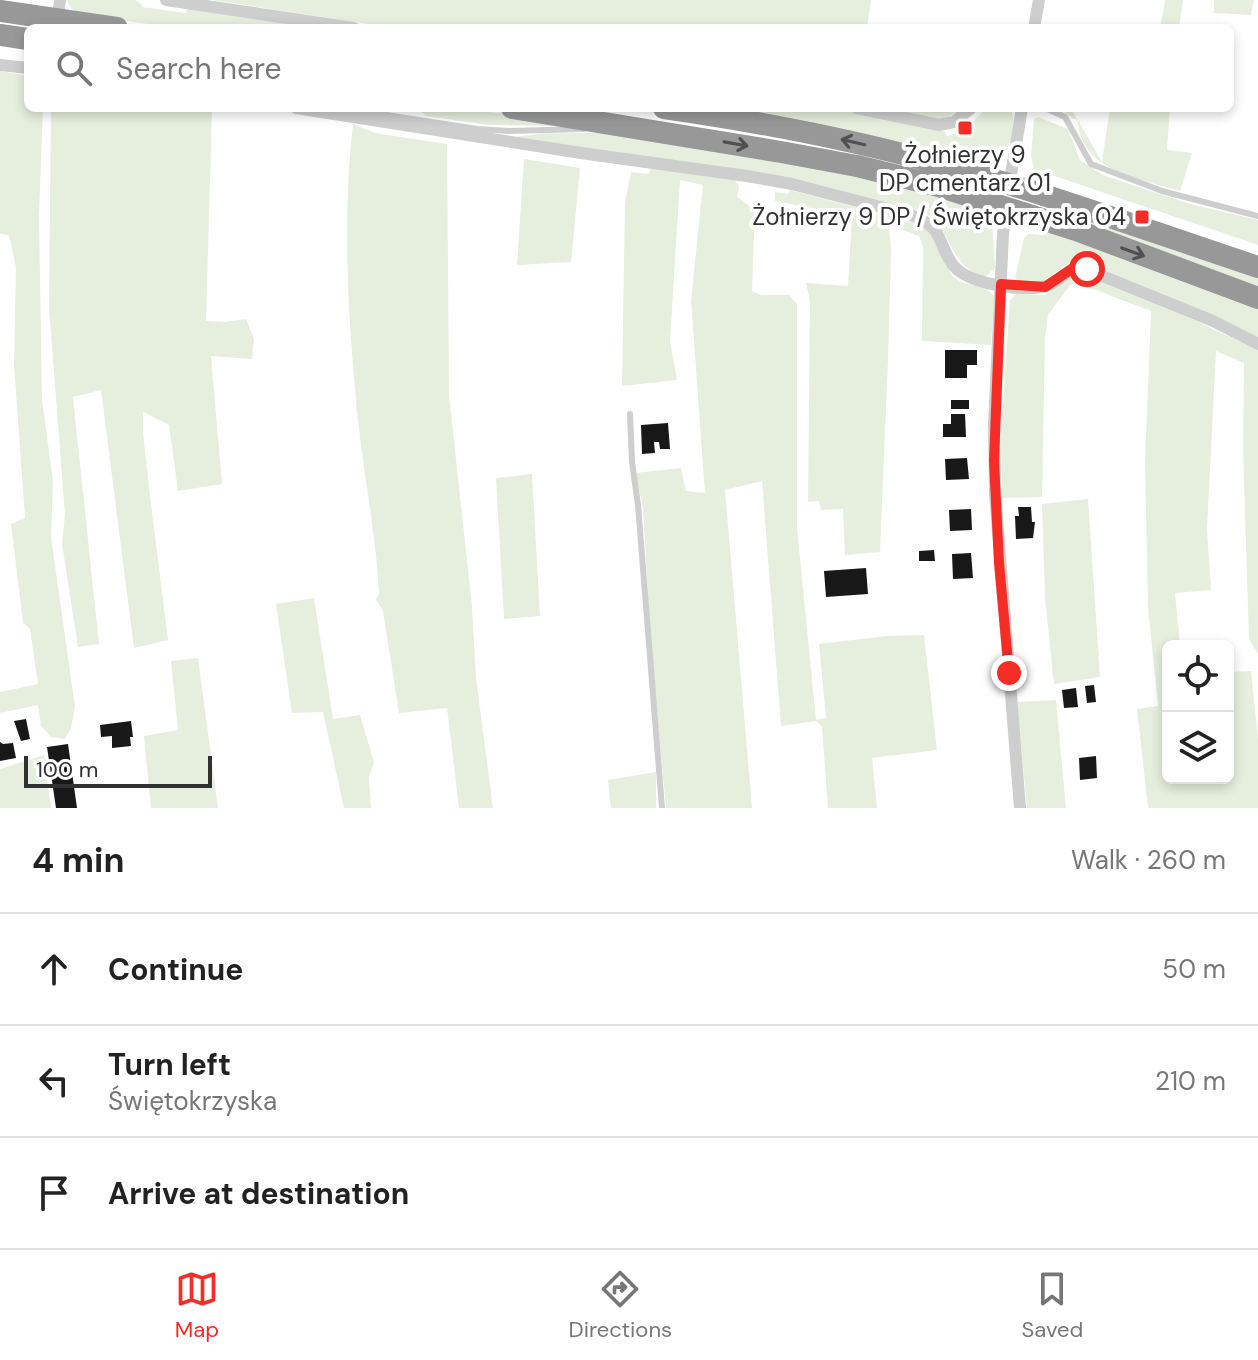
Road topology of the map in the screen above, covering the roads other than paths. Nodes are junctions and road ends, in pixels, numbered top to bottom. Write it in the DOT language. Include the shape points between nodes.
graph roads {
  1 [pos="166,0"];
  2 [pos="1039,0"];
  3 [pos="0,11"];
  4 [pos="45,21"];
  5 [pos="76,24"];
  6 [pos="327,24"];
  7 [pos="1035,24"];
  8 [pos="24,28"];
  9 [pos="1,35"];
  10 [pos="0,65"];
  11 [pos="24,68"];
  12 [pos="322,112"];
  13 [pos="368,112"];
  14 [pos="537,112"];
  15 [pos="694,112"];
  16 [pos="876,112"];
  17 [pos="966,112"];
  18 [pos="1021,112"];
  19 [pos="1054,112"];
  20 [pos="651,130"];
  21 [pos="690,136"];
  22 [pos="1009,184"];
  23 [pos="1007,208"];
  24 [pos="1258,216"];
  25 [pos="1258,267"];
  26 [pos="1001,284"];
  27 [pos="1258,298"];
  28 [pos="1258,344"];
  29 [pos="630,414"];
  30 [pos="662,808"];
  31 [pos="1020,808"];
  1 -- 6 [label="street"];
  2 -- 7 [label="street"];
  3 -- 4 [label="highway"];
  4 -- 5 [label="highway"];
  8 -- 9 [label="highway"];
  10 -- 11 [label="street"];
  12 -- 26 [label="street" via="792,184 929,223 954,267 973,281"];
  13 -- 20 [label="lane" via="498,131"];
  14 -- 20 [label="highway"];
  15 -- 21 [label="lane"];
  22 -- 15 [label="highway, one-way" via="842,140"];
  16 -- 17 [label="street" via="939,125"];
  18 -- 22 [label="street"];
  19 -- 24 [label="lane" via="1065,117 1091,164 1162,191"];
  20 -- 21 [label="highway"];
  21 -- 23 [label="highway, one-way" via="857,166"];
  22 -- 23 [label="street"];
  22 -- 25 [label="highway"];
  23 -- 26 [label="street"];
  23 -- 27 [label="highway, one-way"];
  26 -- 28 [label="street" via="1045,287 1080,267"];
  26 -- 31 [label="street" via="995,493"];
  29 -- 30 [label="lane"];
}
